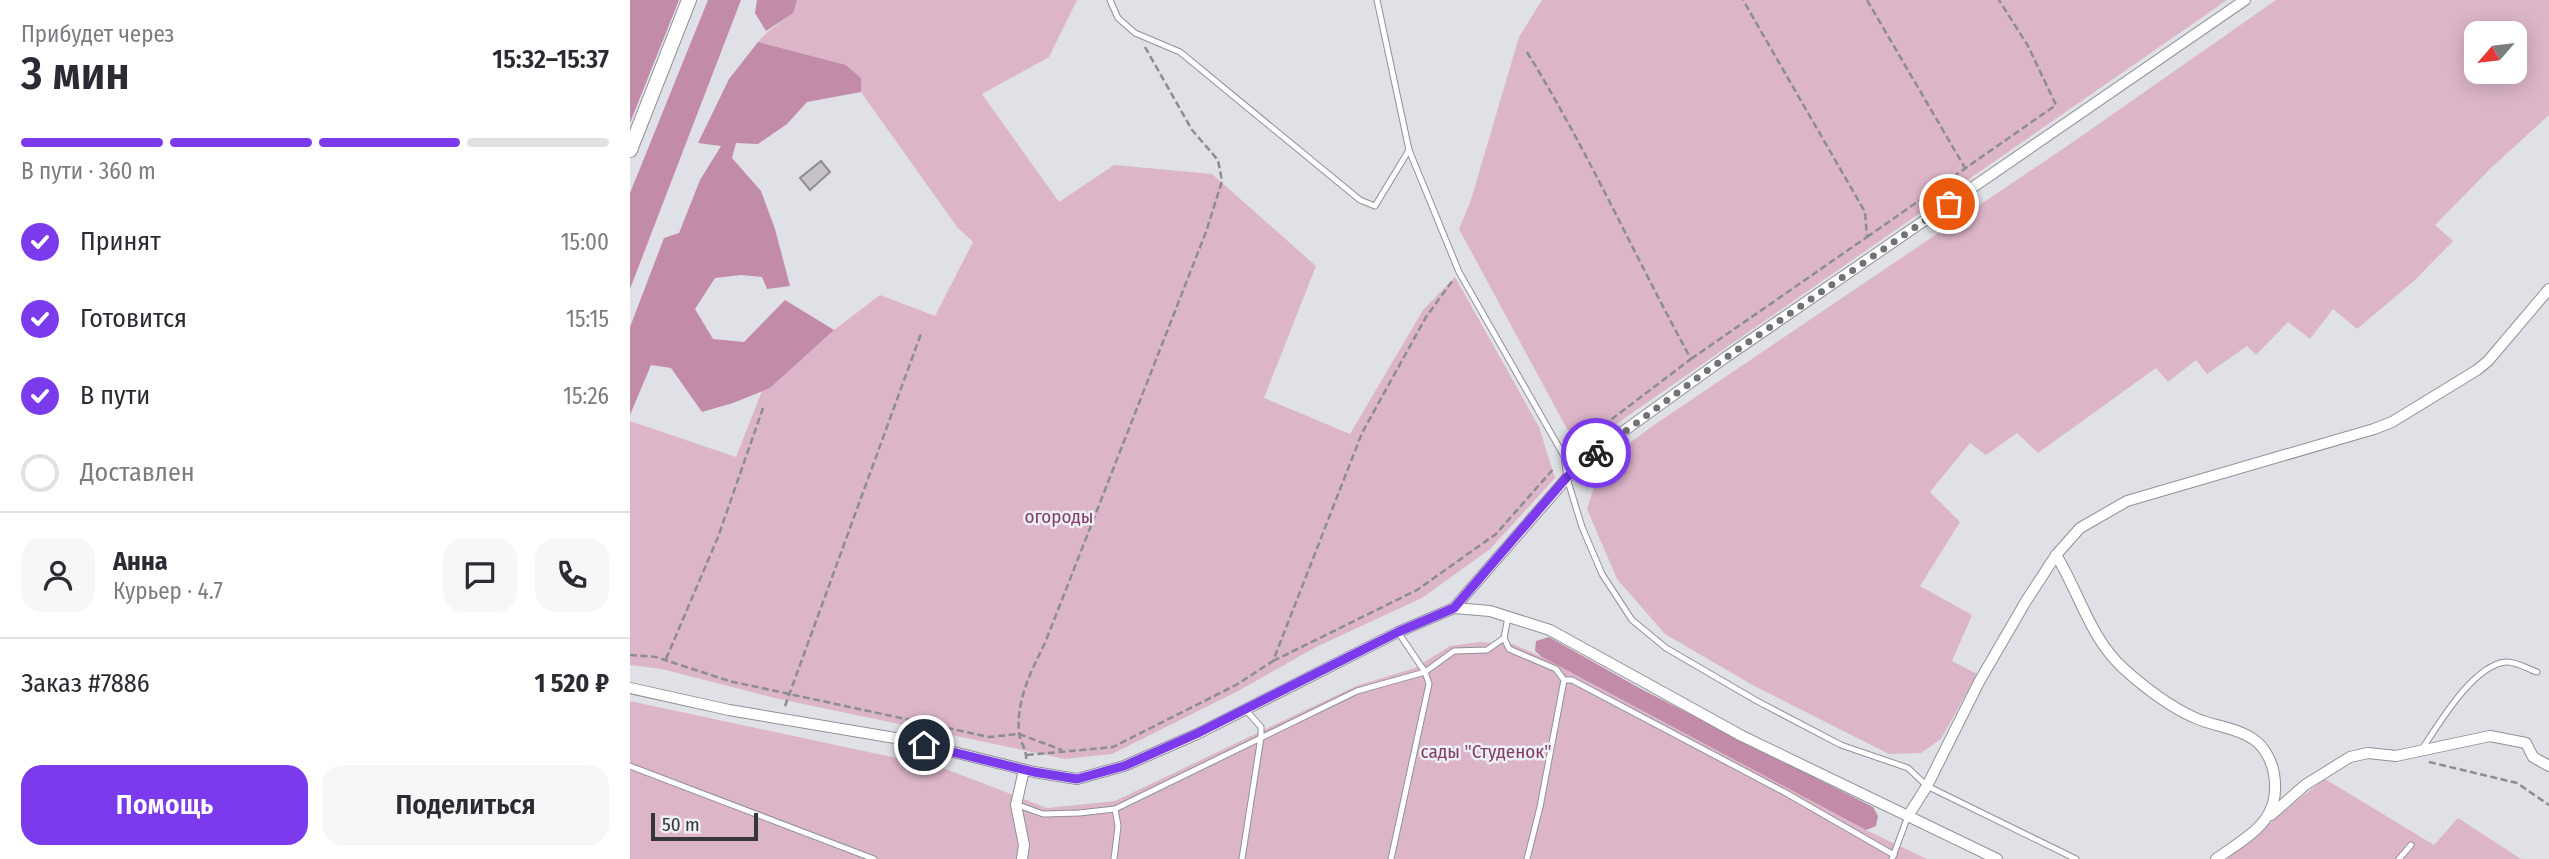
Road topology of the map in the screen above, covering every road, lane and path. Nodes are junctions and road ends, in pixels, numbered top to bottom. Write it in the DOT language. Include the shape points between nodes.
graph roads {
  1 [pos="689,0"];
  2 [pos="1110,0"];
  3 [pos="1377,0"];
  4 [pos="1743,0"];
  5 [pos="1867,0"];
  6 [pos="1999,0"];
  7 [pos="2245,0"];
  8 [pos="1135,33"];
  9 [pos="1527,52"];
  10 [pos="630,150"];
  11 [pos="1409,150"];
  12 [pos="1965,168"];
  13 [pos="1867,237"];
  14 [pos="1459,272"];
  15 [pos="2549,289"];
  16 [pos="922,331"];
  17 [pos="1691,359"];
  18 [pos="763,408"];
  19 [pos="1564,457"];
  20 [pos="1566,478"];
  21 [pos="2056,555"];
  22 [pos="1454,608"];
  23 [pos="1508,617"];
  24 [pos="1398,632"];
  25 [pos="1504,638"];
  26 [pos="630,655"];
  27 [pos="665,660"];
  28 [pos="1273,662"];
  29 [pos="1425,672"];
  30 [pos="2537,672"];
  31 [pos="1564,680"];
  32 [pos="630,688"];
  33 [pos="789,694"];
  34 [pos="1245,709"];
  35 [pos="780,719"];
  36 [pos="1019,734"];
  37 [pos="1261,737"];
  38 [pos="1065,751"];
  39 [pos="2420,752"];
  40 [pos="1027,755"];
  41 [pos="630,766"];
  42 [pos="2549,766"];
  43 [pos="1024,770"];
  44 [pos="1927,786"];
  45 [pos="1016,805"];
  46 [pos="2549,805"];
  47 [pos="1115,809"];
  48 [pos="1908,816"];
  49 [pos="2268,818"];
  50 [pos="2411,845"];
  51 [pos="1893,857"];
  52 [pos="874,859"];
  53 [pos="1022,859"];
  54 [pos="1114,859"];
  55 [pos="1242,859"];
  56 [pos="1391,859"];
  57 [pos="1527,859"];
  58 [pos="1997,859"];
  59 [pos="2076,859"];
  60 [pos="2216,859"];
  61 [pos="2399,859"];
  1 -- 10 [label="street"];
  2 -- 8 [label="lane" via="1118,18"];
  3 -- 11 [label="lane"];
  4 -- 13 [label="path" via="1865,212"];
  5 -- 12 [label="path"];
  6 -- 12 [label="path" via="2028,46 2056,105"];
  7 -- 20 [label="street" via="1716,365"];
  8 -- 11 [label="lane" via="1180,52 1360,200 1375,206"];
  8 -- 36 [label="path" via="1192,130 1218,160 1222,181 1206,232 1028,677"];
  9 -- 17 [label="path" via="1564,113"];
  11 -- 14 [label="lane"];
  12 -- 13 [label="path"];
  13 -- 17 [label="path"];
  14 -- 19 [label="lane"];
  14 -- 28 [label="path" via="1426,317 1362,433"];
  15 -- 21 [label="street" via="2483,365 2392,422 2127,501 2080,528"];
  16 -- 33 [label="path"];
  17 -- 19 [label="path"];
  18 -- 27 [label="path" via="718,537"];
  19 -- 20 [label="lane"];
  19 -- 28 [label="path" via="1496,534 1417,590"];
  20 -- 22 [label="street"];
  20 -- 44 [label="lane" via="1602,574 1632,620 1666,648 1757,701 1841,745 1908,768"];
  21 -- 44 [label="street" via="1979,682"];
  21 -- 49 [label="street" via="2101,643 2120,665 2172,706 2253,739 2265,752 2273,764 2276,785"];
  22 -- 23 [label="street"];
  22 -- 24 [label="street"];
  23 -- 25 [label="lane"];
  23 -- 48 [label="street" via="1550,630 1742,736"];
  24 -- 29 [label="lane"];
  24 -- 34 [label="street"];
  25 -- 29 [label="lane" via="1487,650 1454,651"];
  25 -- 31 [label="lane" via="1509,649 1556,669"];
  26 -- 27 [label="path"];
  27 -- 33 [label="path"];
  28 -- 38 [label="path" via="1113,747"];
  29 -- 37 [label="lane" via="1357,691"];
  29 -- 56 [label="lane" via="1429,684"];
  30 -- 39 [label="lane" via="2509,661 2491,666 2454,700"];
  31 -- 51 [label="lane" via="1572,680 1786,793"];
  31 -- 57 [label="lane"];
  32 -- 35 [label="street"];
  33 -- 35 [label="path"];
  33 -- 36 [label="path" via="989,737"];
  34 -- 37 [label="lane" via="1261,727"];
  34 -- 43 [label="street" via="1124,766 1077,779"];
  35 -- 43 [label="street" via="901,739"];
  36 -- 38 [label="path"];
  36 -- 40 [label="path"];
  37 -- 47 [label="lane"];
  37 -- 55 [label="lane"];
  38 -- 40 [label="path"];
  39 -- 42 [label="street" via="2490,736 2526,743 2533,757"];
  39 -- 46 [label="path" via="2424,761 2517,783"];
  39 -- 49 [label="street" via="2396,756 2368,752 2350,757 2305,785"];
  40 -- 43 [label="path"];
  41 -- 52 [label="lane"];
  43 -- 45 [label="street"];
  44 -- 48 [label="street"];
  44 -- 59 [label="lane"];
  45 -- 47 [label="lane" via="1043,814"];
  45 -- 53 [label="street" via="1024,845"];
  47 -- 54 [label="lane"];
  48 -- 51 [label="lane"];
  48 -- 58 [label="street"];
  49 -- 60 [label="street"];
  50 -- 61 [label="lane"];
}
